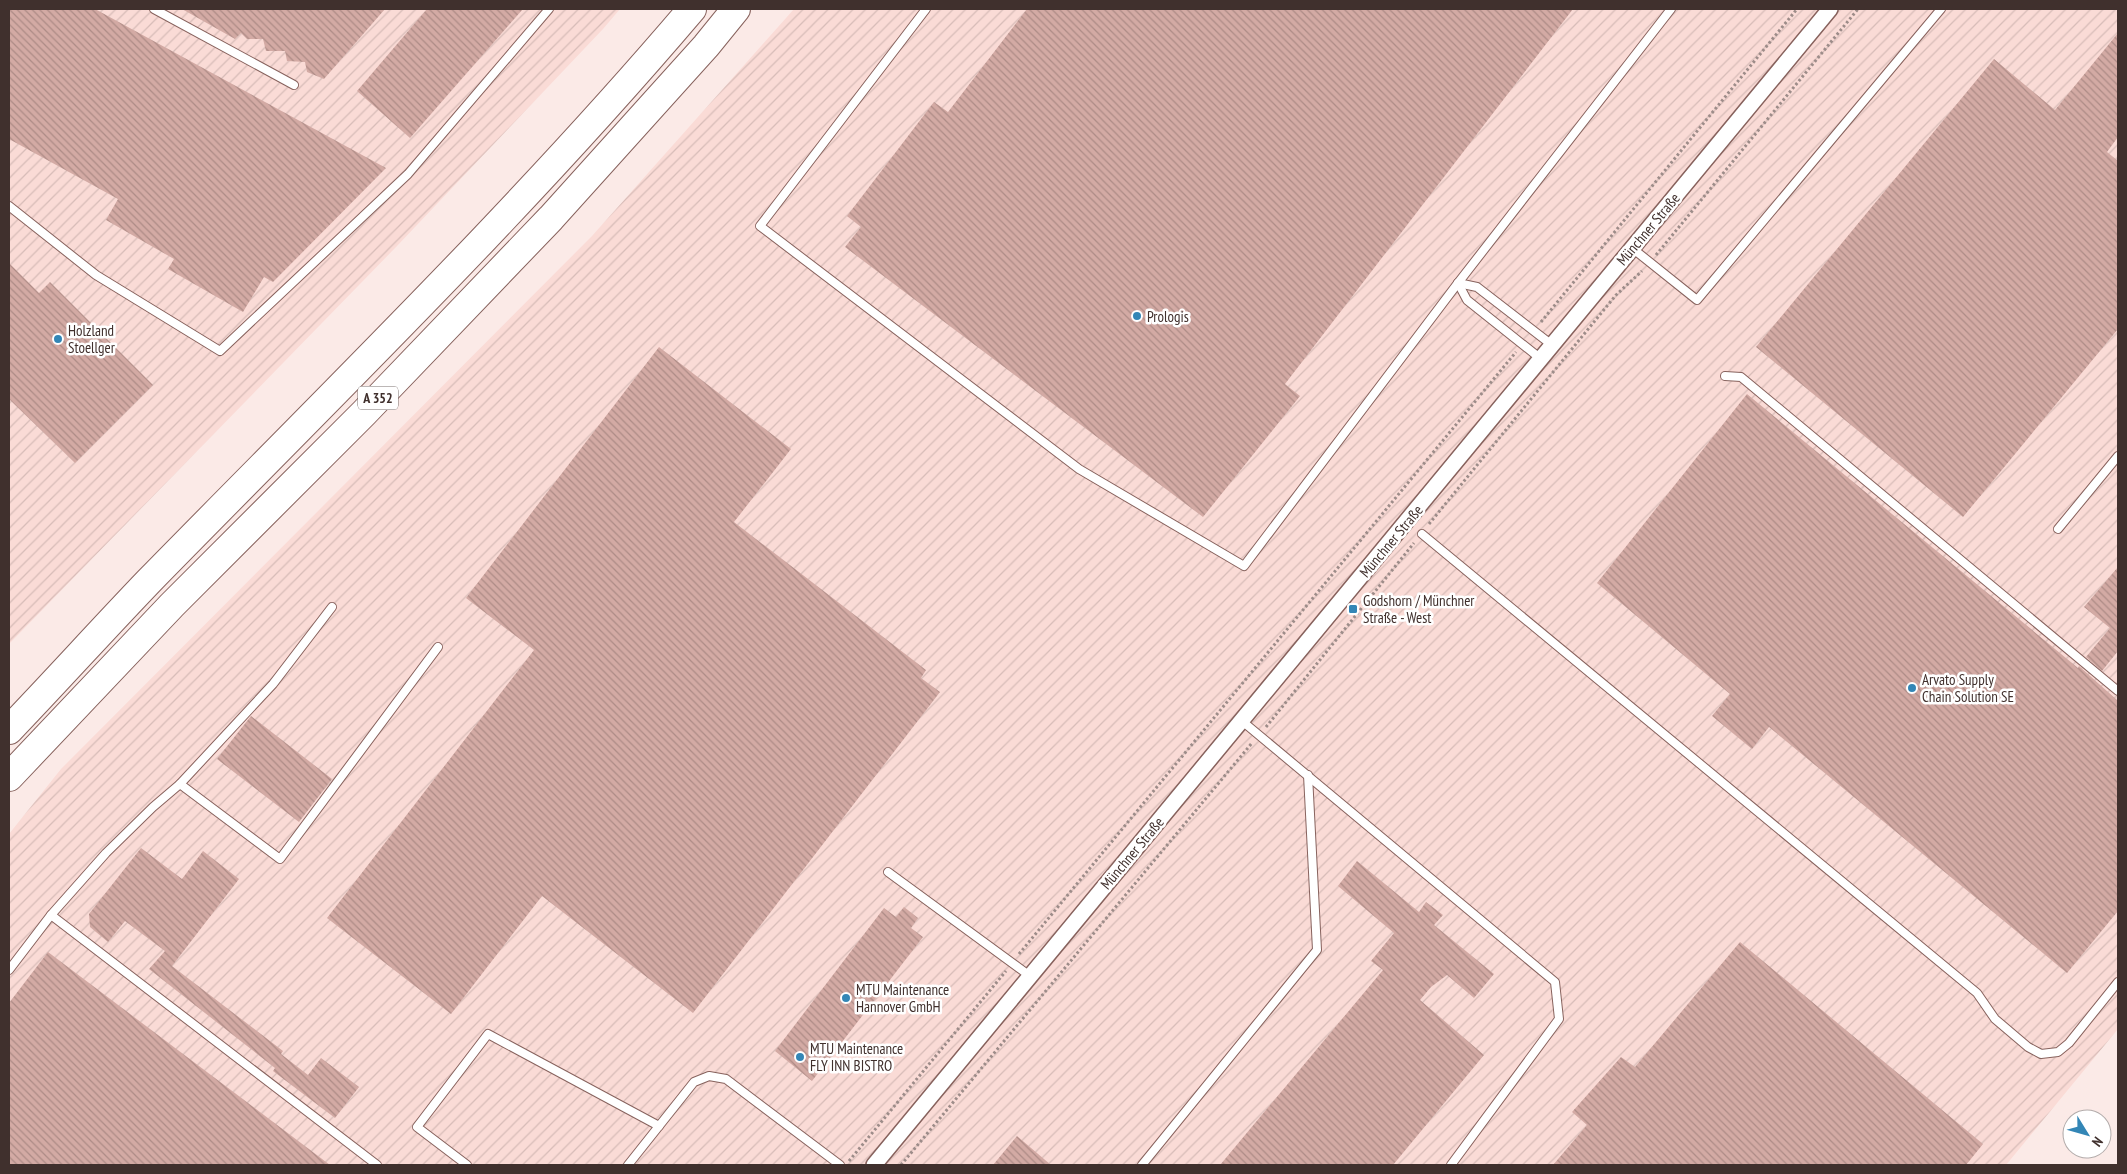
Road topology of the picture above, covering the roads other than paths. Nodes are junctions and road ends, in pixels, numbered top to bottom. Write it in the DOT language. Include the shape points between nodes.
graph roads {
  1 [pos="154,9"];
  2 [pos="549,9"];
  3 [pos="692,9"];
  4 [pos="736,9"];
  5 [pos="926,9"];
  6 [pos="1671,9"];
  7 [pos="1830,9"];
  8 [pos="1941,9"];
  9 [pos="294,85"];
  10 [pos="9,206"];
  11 [pos="1632,248"];
  12 [pos="1458,283"];
  13 [pos="1552,346"];
  14 [pos="1541,359"];
  15 [pos="1725,376"];
  16 [pos="2118,456"];
  17 [pos="2058,529"];
  18 [pos="1422,534"];
  19 [pos="332,607"];
  20 [pos="438,647"];
  21 [pos="2118,691"];
  22 [pos="1242,721"];
  23 [pos="9,730"];
  24 [pos="1308,775"];
  25 [pos="9,777"];
  26 [pos="180,784"];
  27 [pos="888,872"];
  28 [pos="51,914"];
  29 [pos="9,970"];
  30 [pos="1030,976"];
  31 [pos="2118,982"];
  32 [pos="659,1126"];
  33 [pos="377,1165"];
  34 [pos="467,1165"];
  35 [pos="628,1165"];
  36 [pos="840,1165"];
  37 [pos="874,1165"];
  38 [pos="1142,1165"];
  39 [pos="1451,1165"];
  1 -- 9 [label="lane"];
  2 -- 10 [label="lane" via="408,174 220,351 96,275"];
  3 -- 23 [label="highway, A 352" via="529,192 148,582"];
  4 -- 25 [label="highway, A 352" via="551,218 172,605"];
  5 -- 12 [label="lane" via="760,226 1079,469 1244,566"];
  6 -- 12 [label="lane"];
  7 -- 11 [label="street, Münchner Straße"];
  8 -- 11 [label="lane" via="1697,300"];
  11 -- 13 [label="street, Münchner Straße"];
  12 -- 13 [label="lane" via="1477,287"];
  12 -- 14 [label="lane" via="1466,300"];
  13 -- 14 [label="street, Münchner Straße"];
  14 -- 22 [label="street, Münchner Straße"];
  15 -- 21 [label="lane" via="1741,377"];
  16 -- 17 [label="lane"];
  18 -- 31 [label="lane" via="1977,993 1995,1019 2028,1047 2041,1054 2058,1052"];
  19 -- 26 [label="lane" via="273,684"];
  20 -- 26 [label="lane" via="280,859"];
  22 -- 24 [label="lane"];
  22 -- 30 [label="street, Münchner Straße"];
  24 -- 38 [label="lane" via="1318,950"];
  24 -- 39 [label="lane" via="1555,982 1559,1019"];
  26 -- 28 [label="lane" via="106,853"];
  27 -- 30 [label="lane"];
  28 -- 29 [label="lane"];
  28 -- 33 [label="lane"];
  30 -- 37 [label="street, Münchner Straße"];
  32 -- 34 [label="lane" via="488,1034 417,1127"];
  32 -- 35 [label="lane"];
  32 -- 36 [label="lane" via="694,1082 708,1076 726,1078"];
}
